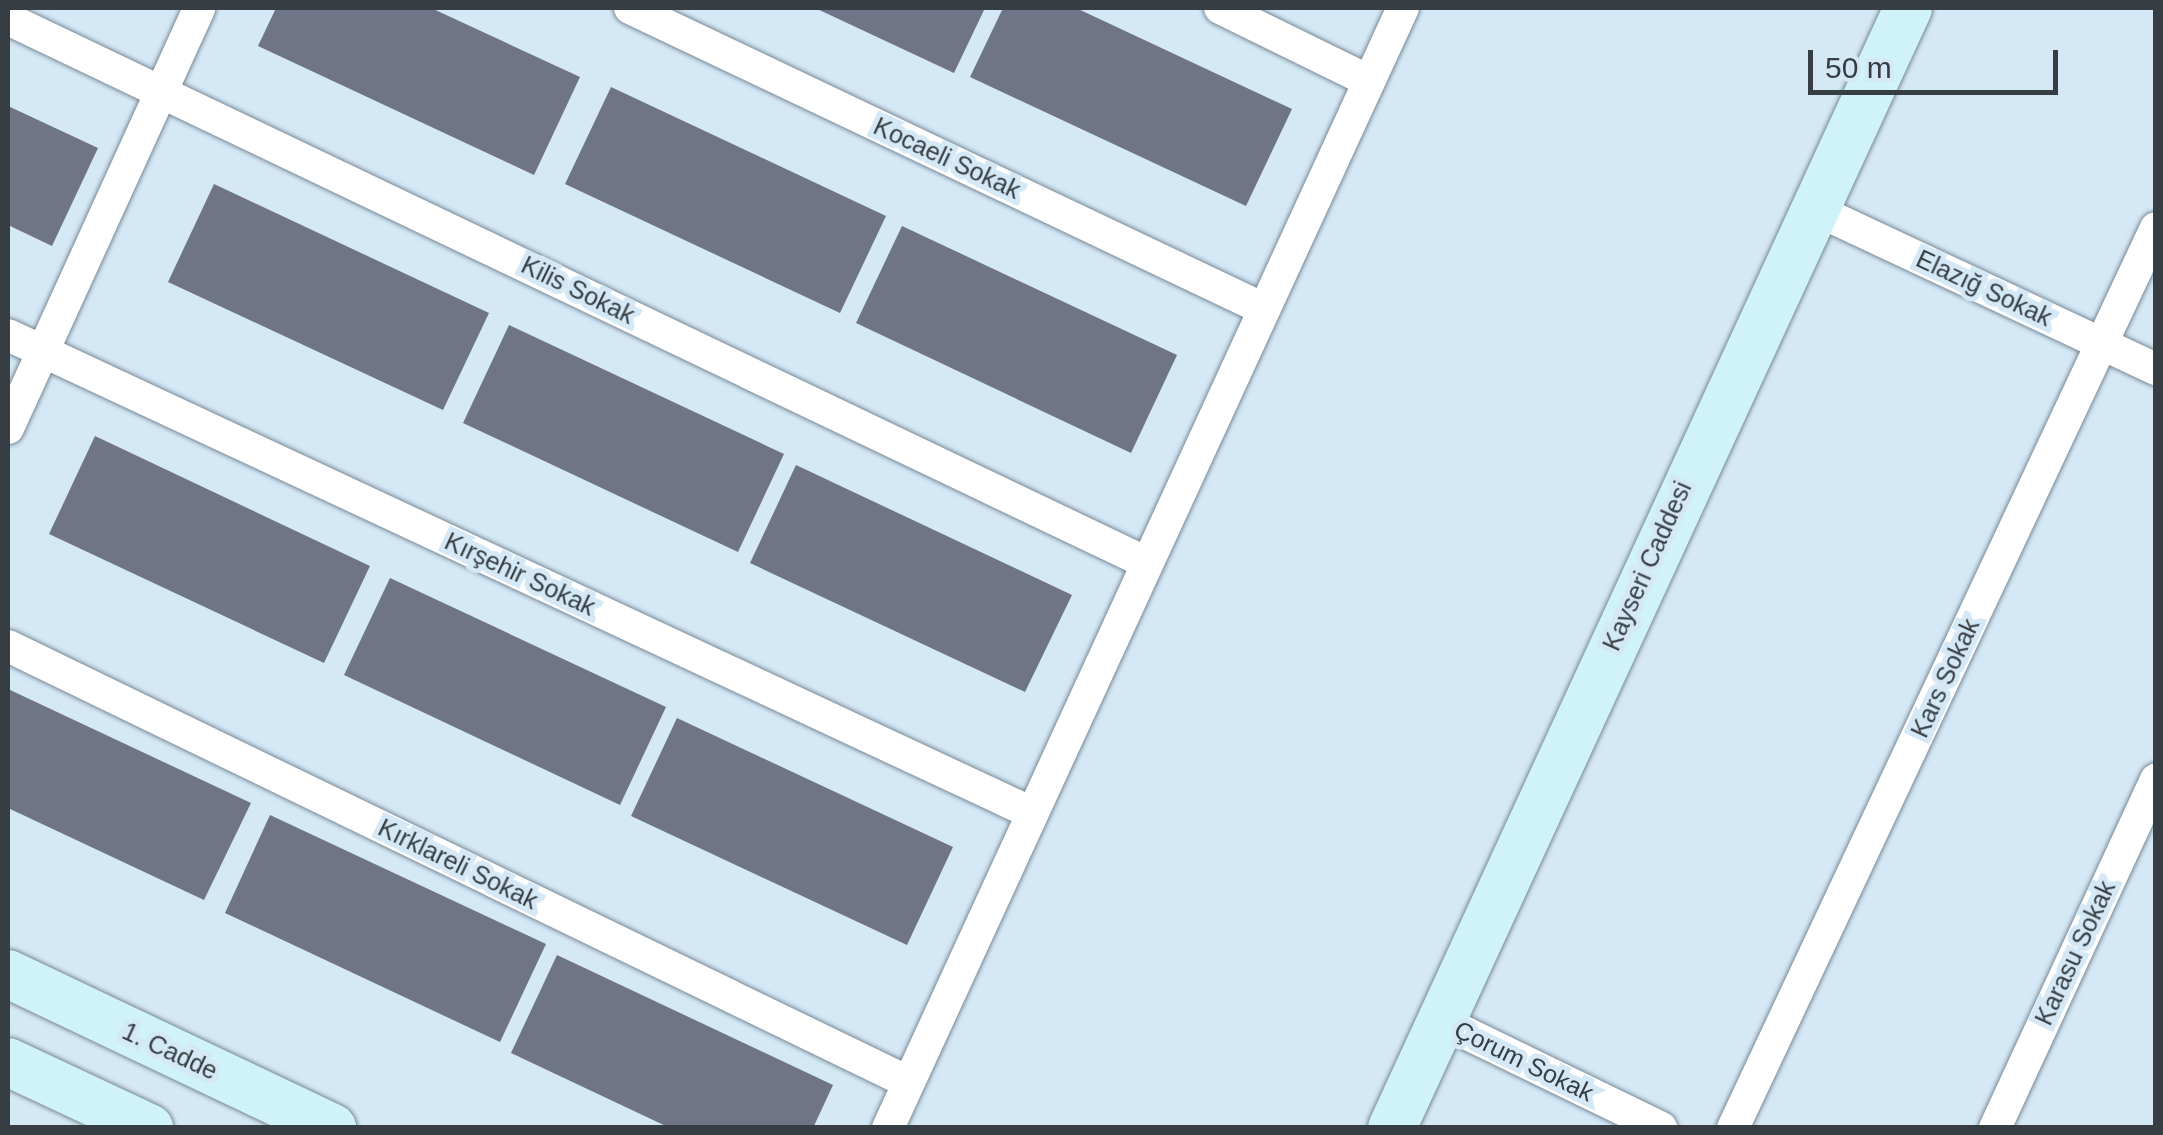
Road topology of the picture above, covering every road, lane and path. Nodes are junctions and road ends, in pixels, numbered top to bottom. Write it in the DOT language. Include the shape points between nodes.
graph roads {
  1 [pos="200,8"];
  2 [pos="630,8"];
  3 [pos="1220,8"];
  4 [pos="1403,8"];
  5 [pos="1908,8"];
  6 [pos="8,19"];
  7 [pos="1369,81"];
  8 [pos="161,89"];
  9 [pos="1812,208"];
  10 [pos="2156,228"];
  11 [pos="1264,309"];
  12 [pos="8,335"];
  13 [pos="2103,344"];
  14 [pos="38,349"];
  15 [pos="2156,369"];
  16 [pos="8,428"];
  17 [pos="1147,563"];
  18 [pos="8,646"];
  19 [pos="2156,779"];
  20 [pos="1032,813"];
  21 [pos="8,974"];
  22 [pos="1441,1021"];
  23 [pos="8,1062"];
  24 [pos="908,1082"];
  25 [pos="149,1128"];
  26 [pos="332,1128"];
  27 [pos="888,1128"];
  28 [pos="1392,1128"];
  29 [pos="1662,1128"];
  30 [pos="1733,1128"];
  31 [pos="1995,1128"];
  1 -- 8 [label="street"];
  2 -- 11 [label="street, Kocaeli Sokak"];
  3 -- 7 [label="street"];
  4 -- 7 [label="street"];
  5 -- 9 [label="street, Kayseri Caddesi"];
  6 -- 8 [label="street, Kilis Sokak"];
  7 -- 11 [label="street"];
  8 -- 14 [label="street"];
  8 -- 17 [label="street, Kilis Sokak"];
  9 -- 13 [label="street, Elazığ Sokak"];
  9 -- 22 [label="street, Kayseri Caddesi"];
  10 -- 13 [label="street, Kars Sokak"];
  11 -- 17 [label="street"];
  12 -- 14 [label="street, Kırşehir Sokak"];
  13 -- 15 [label="street, Elazığ Sokak"];
  13 -- 30 [label="street, Kars Sokak"];
  14 -- 16 [label="street"];
  14 -- 20 [label="street, Kırşehir Sokak"];
  17 -- 20 [label="street"];
  18 -- 24 [label="street, Kırklareli Sokak"];
  19 -- 31 [label="street, Karasu Sokak"];
  20 -- 24 [label="street"];
  21 -- 26 [label="street, 1. Cadde"];
  22 -- 28 [label="street, Kayseri Caddesi"];
  22 -- 29 [label="street, Çorum Sokak"];
  23 -- 25 [label="street"];
  24 -- 27 [label="street"];
}
